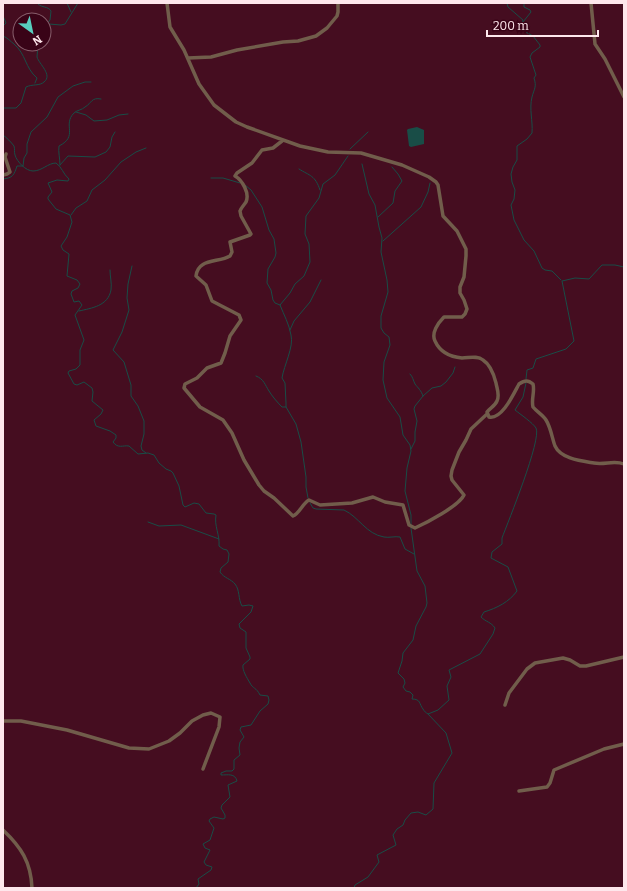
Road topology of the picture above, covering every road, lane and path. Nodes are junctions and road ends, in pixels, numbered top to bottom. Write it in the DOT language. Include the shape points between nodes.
graph roads {
  1 [pos="166,3"];
  2 [pos="338,3"];
  3 [pos="591,3"];
  4 [pos="188,58"];
  5 [pos="624,97"];
  6 [pos="282,140"];
  7 [pos="6,154"];
  8 [pos="3,175"];
  9 [pos="487,414"];
  10 [pos="624,464"];
  11 [pos="624,657"];
  12 [pos="505,705"];
  13 [pos="3,721"];
  14 [pos="624,744"];
  15 [pos="203,770"];
  16 [pos="519,791"];
  17 [pos="3,830"];
  18 [pos="32,888"];
  1 -- 4 [label="street" via="170,27"];
  2 -- 4 [label="street" via="337,16 316,36 211,57"];
  3 -- 5 [label="street" via="595,44"];
  4 -- 6 [label="street" via="198,84 214,105 240,125"];
  6 -- 9 [label="street" via="328,152 352,152 374,157 411,168 436,182 443,216 457,231 466,249 466,268 460,293 467,309 462,317 444,317 438,323 434,339 441,350 450,355 461,358 479,357 487,363 495,378 498,397"];
  6 -- 9 [label="street" via="273,148 262,150 252,163 235,176 242,181 246,192 246,201 240,211 251,234 230,242 230,256 199,267 196,276 206,285 212,301 239,315 241,320 230,336 221,363 207,368 197,378 185,384 186,391 200,407 223,420 232,432 244,460 259,485 293,516 309,500 320,505 352,503 373,497 403,505 409,525 415,528 462,499 464,495 452,480 452,470 471,429"];
  7 -- 8 [label="street" via="10,172"];
  9 -- 10 [label="street" via="491,418 500,414 520,384 529,381 534,384 533,407 545,419 560,453 595,463 617,461"];
  11 -- 12 [label="street" via="586,666 563,658 535,663 527,669 509,693"];
  13 -- 15 [label="street" via="21,721 68,730 128,748 149,750 169,741 192,721 211,713 220,717 219,727"];
  14 -- 16 [label="street" via="604,749 554,770 547,787"];
  17 -- 18 [label="street" via="20,848 30,872"];
}
